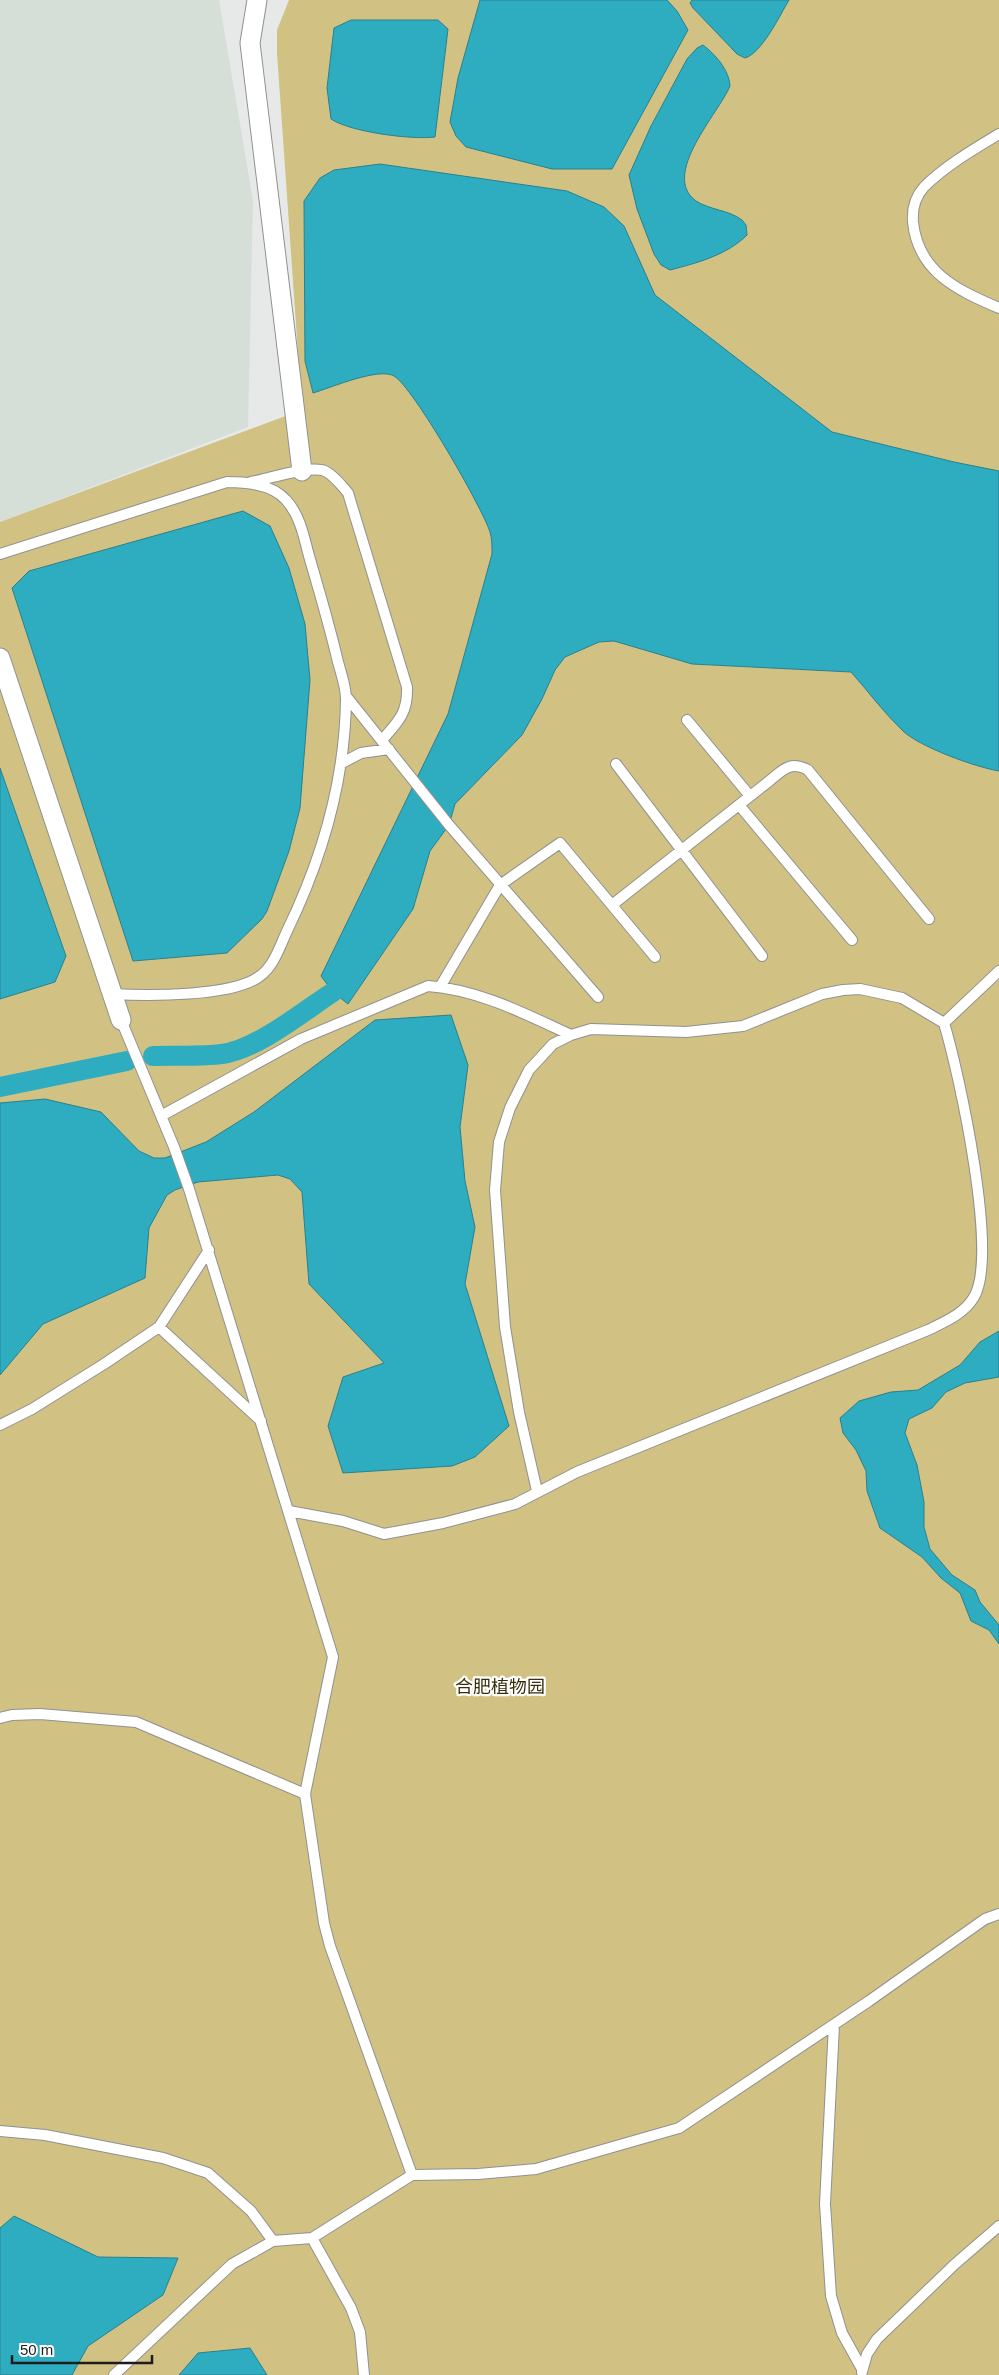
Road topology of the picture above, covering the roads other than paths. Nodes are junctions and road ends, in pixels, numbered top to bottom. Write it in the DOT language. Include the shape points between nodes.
graph roads {
  1 [pos="257,0"];
  2 [pos="999,134"];
  3 [pos="999,308"];
  4 [pos="302,471"];
  5 [pos="251,482"];
  6 [pos="0,554"];
  7 [pos="0,658"];
  8 [pos="346,696"];
  9 [pos="687,720"];
  10 [pos="382,740"];
  11 [pos="389,749"];
  12 [pos="342,763"];
  13 [pos="616,764"];
  14 [pos="750,796"];
  15 [pos="739,804"];
  16 [pos="683,849"];
  17 [pos="500,885"];
  18 [pos="612,905"];
  19 [pos="929,919"];
  20 [pos="852,940"];
  21 [pos="762,956"];
  22 [pos="655,957"];
  23 [pos="999,971"];
  24 [pos="440,987"];
  25 [pos="112,994"];
  26 [pos="598,997"];
  27 [pos="121,1020"];
  28 [pos="944,1023"];
  29 [pos="572,1035"];
  30 [pos="161,1116"];
  31 [pos="209,1250"];
  32 [pos="159,1327"];
  33 [pos="262,1422"];
  34 [pos="0,1425"];
  35 [pos="537,1492"];
  36 [pos="289,1511"];
  37 [pos="0,1718"];
  38 [pos="305,1794"];
  39 [pos="999,1914"];
  40 [pos="834,2025"];
  41 [pos="0,2131"];
  42 [pos="412,2175"];
  43 [pos="999,2226"];
  44 [pos="312,2238"];
  45 [pos="273,2241"];
  46 [pos="862,2372"];
  47 [pos="114,2375"];
  48 [pos="364,2375"];
  1 -- 4 [label="street" via="250,43"];
  2 -- 3 [label="lane" via="923,188 912,208 914,236 930,267 962,292"];
  4 -- 5 [label="lane"];
  4 -- 10 [label="lane" via="323,470 335,477 348,493 407,687 403,715"];
  5 -- 6 [label="lane" via="227,482"];
  5 -- 8 [label="lane" via="280,495 296,516 326,612"];
  7 -- 25 [label="street"];
  8 -- 10 [label="lane"];
  8 -- 12 [label="lane"];
  9 -- 14 [label="lane"];
  10 -- 11 [label="lane"];
  11 -- 12 [label="lane" via="361,753"];
  11 -- 17 [label="lane"];
  12 -- 25 [label="lane" via="320,852 302,901 266,971 233,987 167,995"];
  13 -- 16 [label="lane"];
  14 -- 15 [label="lane"];
  14 -- 19 [label="lane" via="788,767 796,765 808,770"];
  15 -- 16 [label="lane"];
  15 -- 20 [label="lane"];
  16 -- 18 [label="lane"];
  16 -- 21 [label="lane"];
  17 -- 18 [label="lane" via="560,843"];
  17 -- 24 [label="lane"];
  17 -- 26 [label="lane"];
  18 -- 22 [label="lane"];
  23 -- 28 [label="lane"];
  24 -- 29 [label="lane" via="488,998"];
  24 -- 30 [label="lane" via="418,989 301,1039"];
  25 -- 27 [label="street"];
  27 -- 30 [label="lane"];
  28 -- 29 [label="lane" via="902,998 860,989 822,994 743,1026 686,1032 591,1029"];
  28 -- 35 [label="lane" via="968,1119 983,1231 982,1280 968,1305 952,1318 928,1330 577,1472"];
  29 -- 35 [label="lane" via="553,1044 529,1070 513,1100 499,1142 495,1190 505,1327"];
  30 -- 31 [label="lane"];
  31 -- 32 [label="lane"];
  31 -- 33 [label="lane"];
  32 -- 33 [label="lane"];
  32 -- 34 [label="lane" via="32,1409"];
  33 -- 36 [label="lane"];
  35 -- 36 [label="lane" via="515,1504 384,1534 343,1521"];
  36 -- 38 [label="lane" via="333,1657"];
  37 -- 38 [label="lane" via="40,1714 136,1722"];
  38 -- 42 [label="lane" via="330,1946"];
  39 -- 40 [label="lane" via="978,1924"];
  40 -- 42 [label="lane" via="678,2128 536,2169"];
  40 -- 46 [label="lane" via="825,2204 831,2296 842,2334"];
  41 -- 45 [label="lane" via="44,2135 163,2158 208,2173 251,2211"];
  42 -- 44 [label="lane"];
  43 -- 46 [label="lane" via="877,2339"];
  44 -- 45 [label="lane"];
  44 -- 48 [label="lane" via="351,2308 360,2332"];
  45 -- 47 [label="lane" via="232,2264"];
}
